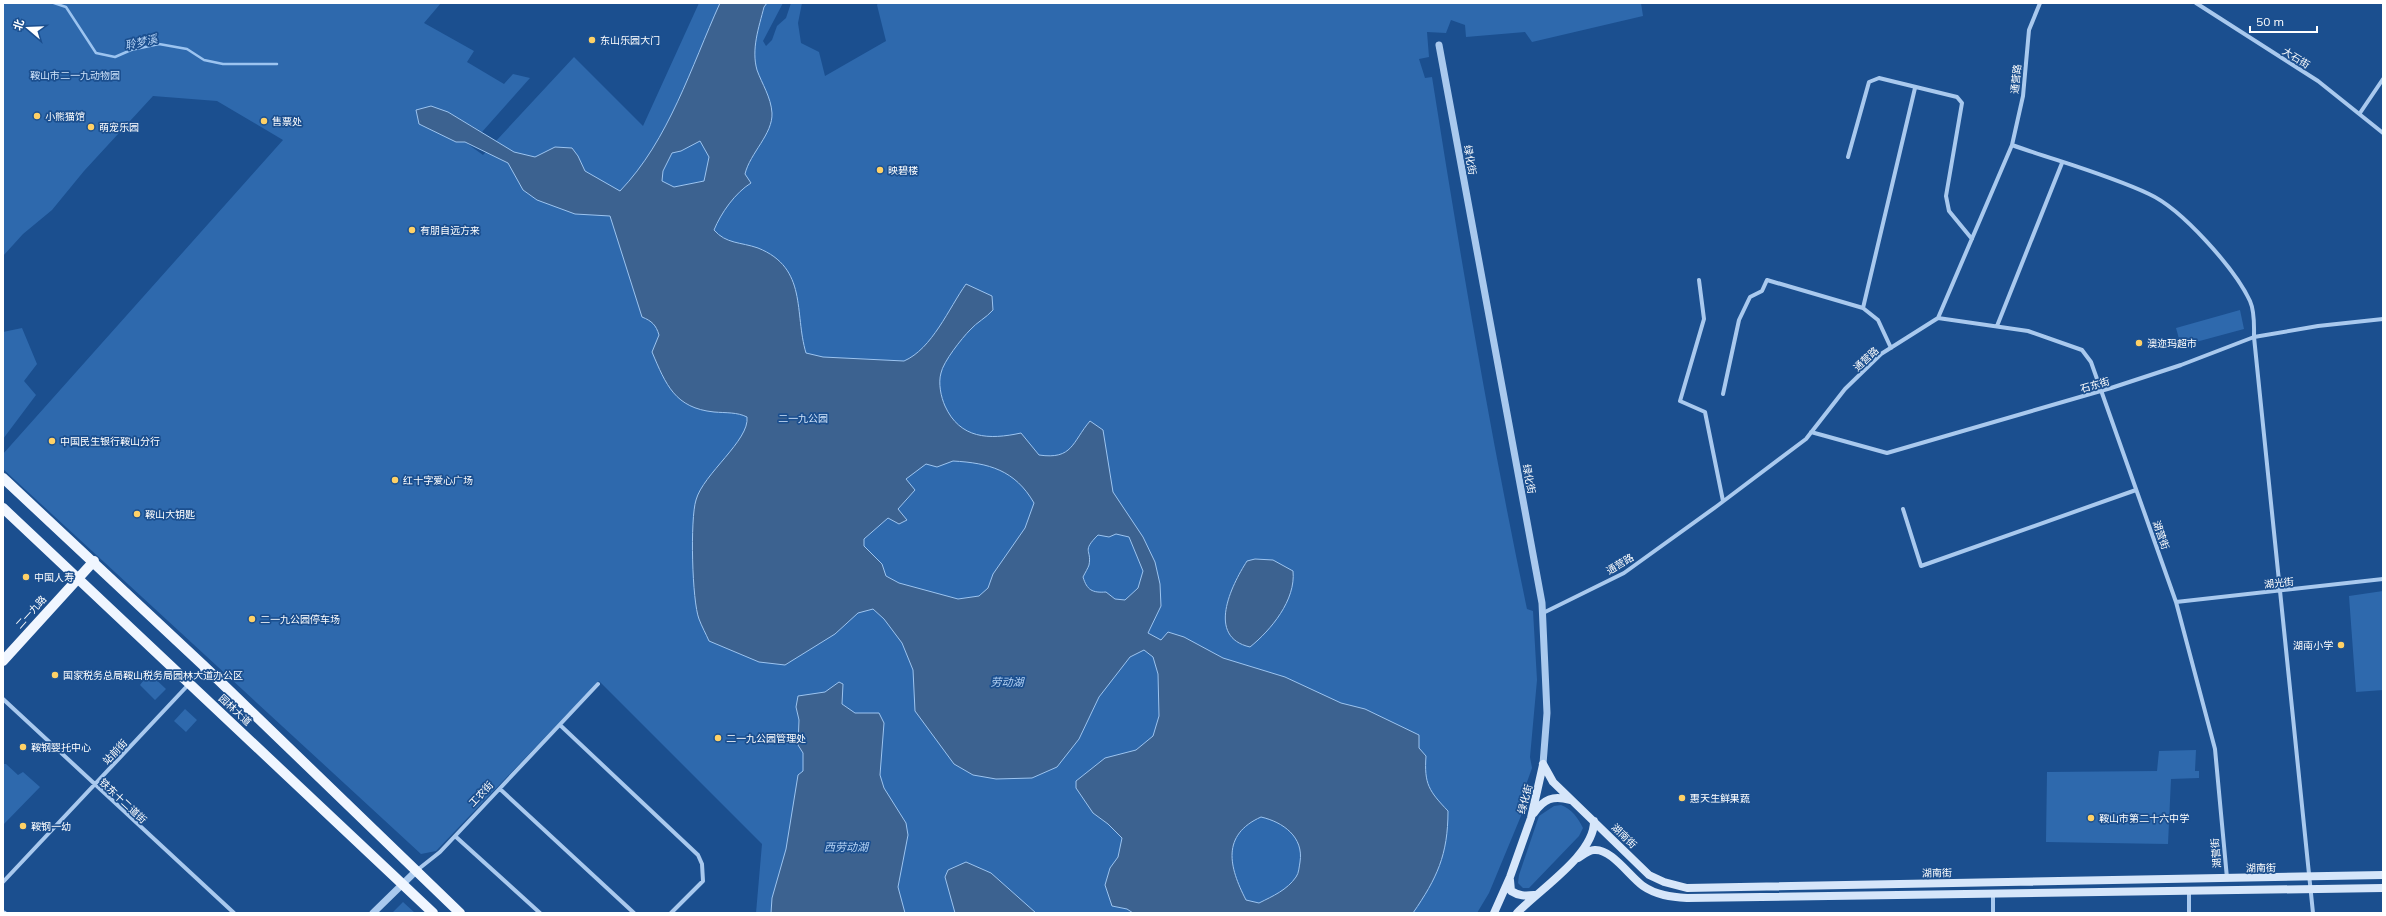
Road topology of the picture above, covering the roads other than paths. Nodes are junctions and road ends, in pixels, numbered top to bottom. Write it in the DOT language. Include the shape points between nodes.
graph roads {
  1 [pos="2040,3"];
  2 [pos="2196,3"];
  3 [pos="1439,45"];
  4 [pos="2383,79"];
  5 [pos="1915,88"];
  6 [pos="2360,113"];
  7 [pos="2383,133"];
  8 [pos="2012,145"];
  9 [pos="1848,157"];
  10 [pos="2062,163"];
  11 [pos="1972,239"];
  12 [pos="1699,280"];
  13 [pos="1863,308"];
  14 [pos="1938,318"];
  15 [pos="2383,319"];
  16 [pos="1996,326"];
  17 [pos="2254,337"];
  18 [pos="1891,348"];
  19 [pos="2101,391"];
  20 [pos="1723,394"];
  21 [pos="1811,432"];
  22 [pos="3,478"];
  23 [pos="2136,490"];
  24 [pos="1723,502"];
  25 [pos="3,508"];
  26 [pos="1903,509"];
  27 [pos="94,561"];
  28 [pos="2383,579"];
  29 [pos="77,580"];
  30 [pos="2279,591"];
  31 [pos="2176,602"];
  32 [pos="1543,613"];
  33 [pos="3,661"];
  34 [pos="205,667"];
  35 [pos="190,684"];
  36 [pos="598,684"];
  37 [pos="3,699"];
  38 [pos="560,725"];
  39 [pos="1543,764"];
  40 [pos="95,785"];
  41 [pos="500,789"];
  42 [pos="1571,800"];
  43 [pos="1531,818"];
  44 [pos="1594,821"];
  45 [pos="456,836"];
  46 [pos="1578,858"];
  47 [pos="416,870"];
  48 [pos="390,873"];
  49 [pos="2383,875"];
  50 [pos="1510,877"];
  51 [pos="2308,877"];
  52 [pos="2227,878"];
  53 [pos="3,882"];
  54 [pos="402,884"];
  55 [pos="2383,888"];
  56 [pos="2310,890"];
  57 [pos="2189,892"];
  58 [pos="1534,895"];
  59 [pos="1993,895"];
  60 [pos="234,913"];
  61 [pos="373,913"];
  62 [pos="433,913"];
  63 [pos="460,913"];
  64 [pos="540,913"];
  65 [pos="634,913"];
  66 [pos="671,913"];
  67 [pos="1494,913"];
  68 [pos="1517,913"];
  69 [pos="1993,913"];
  70 [pos="2190,913"];
  71 [pos="2313,913"];
  1 -- 8 [label="street, 通营路" via="2029,30 2023,96"];
  2 -- 6 [label="street, 大石街" via="2318,81"];
  3 -- 32 [label="street, 绿化街"];
  4 -- 6 [label="street"];
  5 -- 9 [label="street" via="1879,78 1868,82"];
  5 -- 11 [label="street" via="1957,97 1962,103 1946,196 1949,211"];
  5 -- 13 [label="street"];
  6 -- 7 [label="street, 大石街"];
  8 -- 10 [label="street"];
  8 -- 11 [label="street, 通营路"];
  10 -- 16 [label="street"];
  10 -- 17 [label="street" via="2151,195 2185,220 2230,270 2250,302"];
  11 -- 14 [label="street, 通营路"];
  12 -- 24 [label="street" via="1704,319 1680,401 1705,412"];
  13 -- 18 [label="street" via="1878,320"];
  13 -- 20 [label="street" via="1767,280 1762,291 1750,297 1739,320"];
  14 -- 16 [label="street, 湖营街"];
  14 -- 18 [label="street, 通营路"];
  15 -- 17 [label="street, 石东街" via="2318,326"];
  16 -- 19 [label="street, 湖营街" via="2028,330 2082,350 2091,362"];
  17 -- 19 [label="street, 石东街" via="2181,365"];
  17 -- 30 [label="street"];
  18 -- 21 [label="street, 通营路" via="1881,354 1845,389"];
  19 -- 21 [label="street, 石东街" via="1887,453"];
  19 -- 23 [label="street, 湖营街"];
  21 -- 24 [label="street, 通营路" via="1806,439"];
  22 -- 27 [label="main road"];
  23 -- 26 [label="street" via="1921,566"];
  23 -- 31 [label="street, 湖营街"];
  24 -- 32 [label="street, 通营路" via="1624,573"];
  25 -- 29 [label="main road, 园林大道"];
  27 -- 29 [label="main road, 二一九路"];
  27 -- 34 [label="main road"];
  28 -- 30 [label="street, 湖光街"];
  29 -- 33 [label="main road, 二一九路"];
  29 -- 35 [label="main road, 园林大道"];
  30 -- 31 [label="street, 湖光街"];
  30 -- 51 [label="street"];
  31 -- 52 [label="street, 湖营街" via="2215,749"];
  32 -- 39 [label="street, 绿化街" via="1547,713"];
  34 -- 35 [label="street, 站前街"];
  34 -- 47 [label="main road"];
  35 -- 40 [label="street, 站前街"];
  35 -- 48 [label="main road, 园林大道"];
  36 -- 38 [label="street, 工农街"];
  37 -- 40 [label="street, 铁东十二道街"];
  38 -- 41 [label="street, 工农街"];
  38 -- 66 [label="street" via="698,855 702,864 703,881"];
  39 -- 42 [label="main road, 湖南街" via="1553,782"];
  39 -- 43 [label="main road, 绿化街"];
  40 -- 53 [label="street, 站前街"];
  40 -- 60 [label="street, 铁东十二道街"];
  41 -- 45 [label="street, 工农街"];
  41 -- 65 [label="street"];
  42 -- 43 [label="main road" via="1550,798 1540,805"];
  42 -- 44 [label="main road, 湖南街"];
  43 -- 50 [label="main road, 绿化街"];
  44 -- 46 [label="main road" via="1592,838"];
  44 -- 52 [label="main road, 湖南街" via="1649,875 1687,888"];
  45 -- 47 [label="street, 工农街" via="428,863"];
  45 -- 64 [label="street"];
  46 -- 58 [label="main road"];
  46 -- 59 [label="main road" via="1595,850 1602,851 1610,855 1642,885 1673,898"];
  47 -- 48 [label="street" via="402,876"];
  47 -- 54 [label="street, 工农街"];
  47 -- 63 [label="main road"];
  48 -- 54 [label="main road, 园林大道"];
  49 -- 51 [label="main road, 湖南街"];
  50 -- 58 [label="main road" via="1511,891 1523,896"];
  50 -- 67 [label="main road, 绿化街"];
  51 -- 52 [label="main road, 湖南街"];
  51 -- 56 [label="street"];
  54 -- 61 [label="street, 工农街"];
  54 -- 62 [label="main road, 园林大道"];
  55 -- 56 [label="main road"];
  56 -- 57 [label="main road"];
  56 -- 71 [label="street"];
  57 -- 59 [label="main road"];
  57 -- 70 [label="street"];
  58 -- 68 [label="main road"];
  59 -- 69 [label="street"];
}
